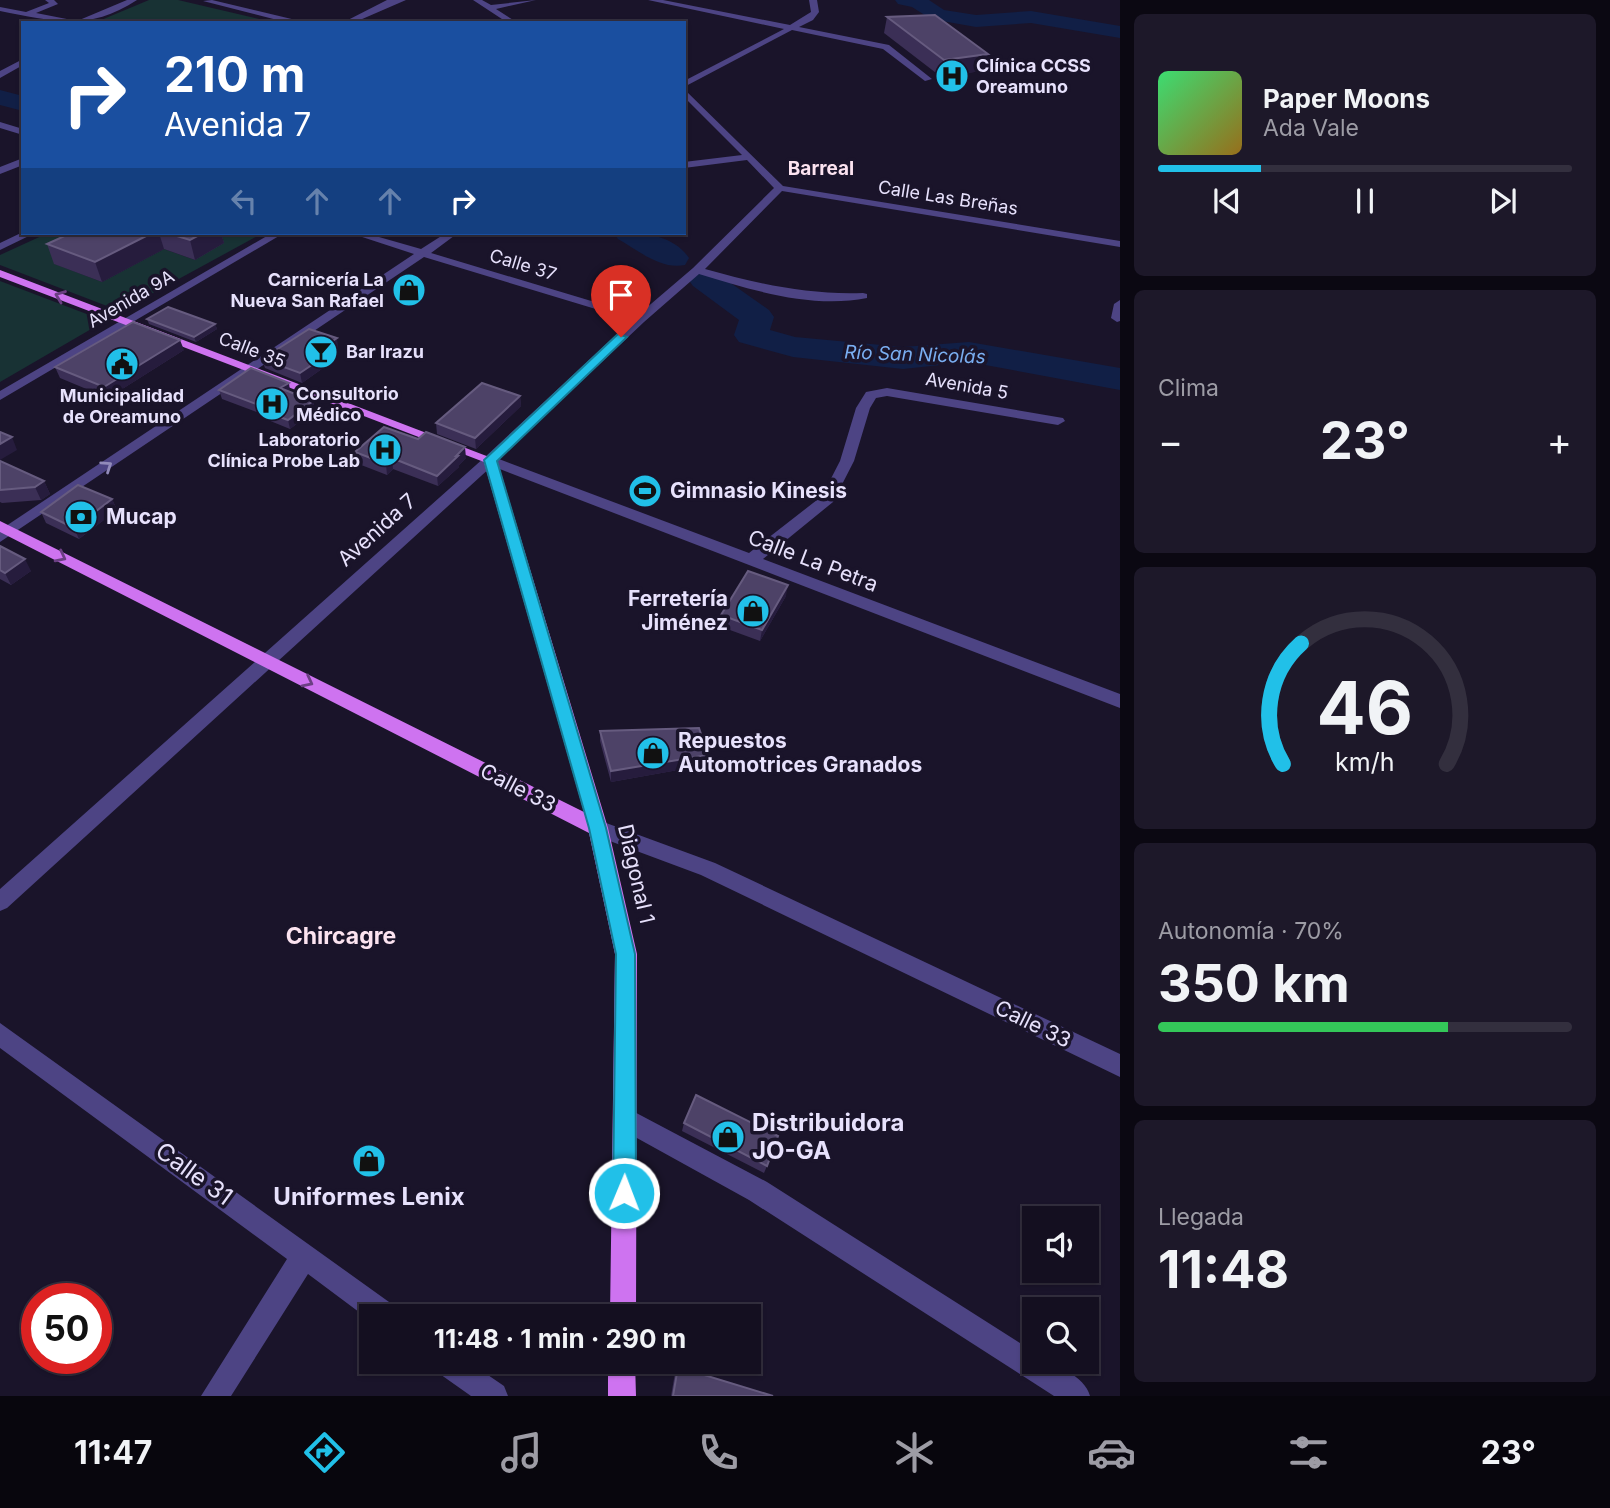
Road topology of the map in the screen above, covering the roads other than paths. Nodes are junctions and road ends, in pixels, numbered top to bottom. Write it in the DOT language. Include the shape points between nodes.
graph roads {
  1 [pos="49,0"];
  2 [pos="133,0"];
  3 [pos="402,0"];
  4 [pos="477,0"];
  5 [pos="532,0"];
  6 [pos="652,0"];
  7 [pos="813,0"];
  8 [pos="209,1"];
  9 [pos="386,1"];
  10 [pos="489,8"];
  11 [pos="0,9"];
  12 [pos="26,15"];
  13 [pos="0,20"];
  14 [pos="64,21"];
  15 [pos="82,21"];
  16 [pos="292,21"];
  17 [pos="349,21"];
  18 [pos="511,21"];
  19 [pos="791,30"];
  20 [pos="21,62"];
  21 [pos="0,75"];
  22 [pos="928,79"];
  23 [pos="686,84"];
  24 [pos="686,94"];
  25 [pos="0,125"];
  26 [pos="21,131"];
  27 [pos="749,157"];
  28 [pos="21,162"];
  29 [pos="686,166"];
  30 [pos="0,171"];
  31 [pos="780,188"];
  32 [pos="26,235"];
  33 [pos="276,235"];
  34 [pos="362,235"];
  35 [pos="450,235"];
  36 [pos="1120,244"];
  37 [pos="0,247"];
  38 [pos="423,253"];
  39 [pos="697,270"];
  40 [pos="0,273"];
  41 [pos="863,296"];
  42 [pos="1120,304"];
  43 [pos="1117,318"];
  44 [pos="640,319"];
  45 [pos="127,321"];
  46 [pos="252,368"];
  47 [pos="0,396"];
  48 [pos="1058,421"];
  49 [pos="490,460"];
  50 [pos="3,532"];
  51 [pos="751,560"];
  52 [pos="266,661"];
  53 [pos="1120,701"];
  54 [pos="598,828"];
  55 [pos="0,902"];
  56 [pos="0,1034"];
  57 [pos="1120,1066"];
  58 [pos="625,1119"];
  59 [pos="305,1255"];
  60 [pos="371,1304"];
  61 [pos="623,1304"];
  62 [pos="464,1374"];
  63 [pos="622,1374"];
  64 [pos="1077,1395"];
  65 [pos="215,1396"];
  66 [pos="494,1396"];
  67 [pos="622,1396"];
  1 -- 12 [label="street" via="54,4"];
  2 -- 15 [label="street"];
  3 -- 9 [label="street"];
  4 -- 10 [label="street"];
  5 -- 10 [label="street"];
  6 -- 19 [label="street"];
  7 -- 19 [label="street" via="815,12"];
  8 -- 16 [label="street"];
  9 -- 17 [label="street"];
  10 -- 18 [label="street"];
  11 -- 12 [label="street"];
  12 -- 13 [label="street"];
  12 -- 14 [label="street"];
  19 -- 22 [label="street" via="886,47"];
  19 -- 23 [label="street"];
  20 -- 21 [label="street"];
  24 -- 27 [label="street"];
  25 -- 26 [label="street"];
  27 -- 29 [label="street"];
  27 -- 31 [label="street"];
  28 -- 30 [label="street"];
  31 -- 36 [label="street, Calle Las Breñas"];
  31 -- 39 [label="street, Avenida 7"];
  32 -- 37 [label="street"];
  33 -- 45 [label="street, Avenida 9A"];
  34 -- 38 [label="street, Calle 37"];
  35 -- 38 [label="street"];
  38 -- 44 [label="street, Calle 37"];
  38 -- 46 [label="street"];
  39 -- 41 [label="street" via="769,292 815,298"];
  39 -- 44 [label="street, Avenida 7"];
  45 -- 40 [label="main road, Calle 35, one-way"];
  42 -- 43 [label="street"];
  44 -- 49 [label="street, Avenida 7"];
  45 -- 46 [label="main road, Calle 35"];
  45 -- 47 [label="street, Avenida 9A"];
  46 -- 49 [label="main road, Calle 35"];
  50 -- 46 [label="street, one-way"];
  48 -- 51 [label="street, Avenida 5" via="887,392 871,395 828,499"];
  49 -- 51 [label="street, Calle La Petra"];
  49 -- 52 [label="street, Avenida 7"];
  49 -- 54 [label="main road, Diagonal 1"];
  50 -- 52 [label="main road, Calle 33, one-way"];
  51 -- 53 [label="street, Calle La Petra"];
  52 -- 54 [label="main road, Calle 33, one-way"];
  52 -- 55 [label="street, Avenida 7"];
  54 -- 57 [label="street, Calle 33" via="708,869"];
  54 -- 58 [label="main road, Diagonal 1" via="626,954"];
  56 -- 59 [label="street, Calle 31"];
  58 -- 61 [label="main road, Diagonal 1"];
  58 -- 64 [label="street" via="758,1191"];
  59 -- 60 [label="street, Calle 31"];
  59 -- 65 [label="street"];
  62 -- 66 [label="street"];
  63 -- 67 [label="main road"];
}
